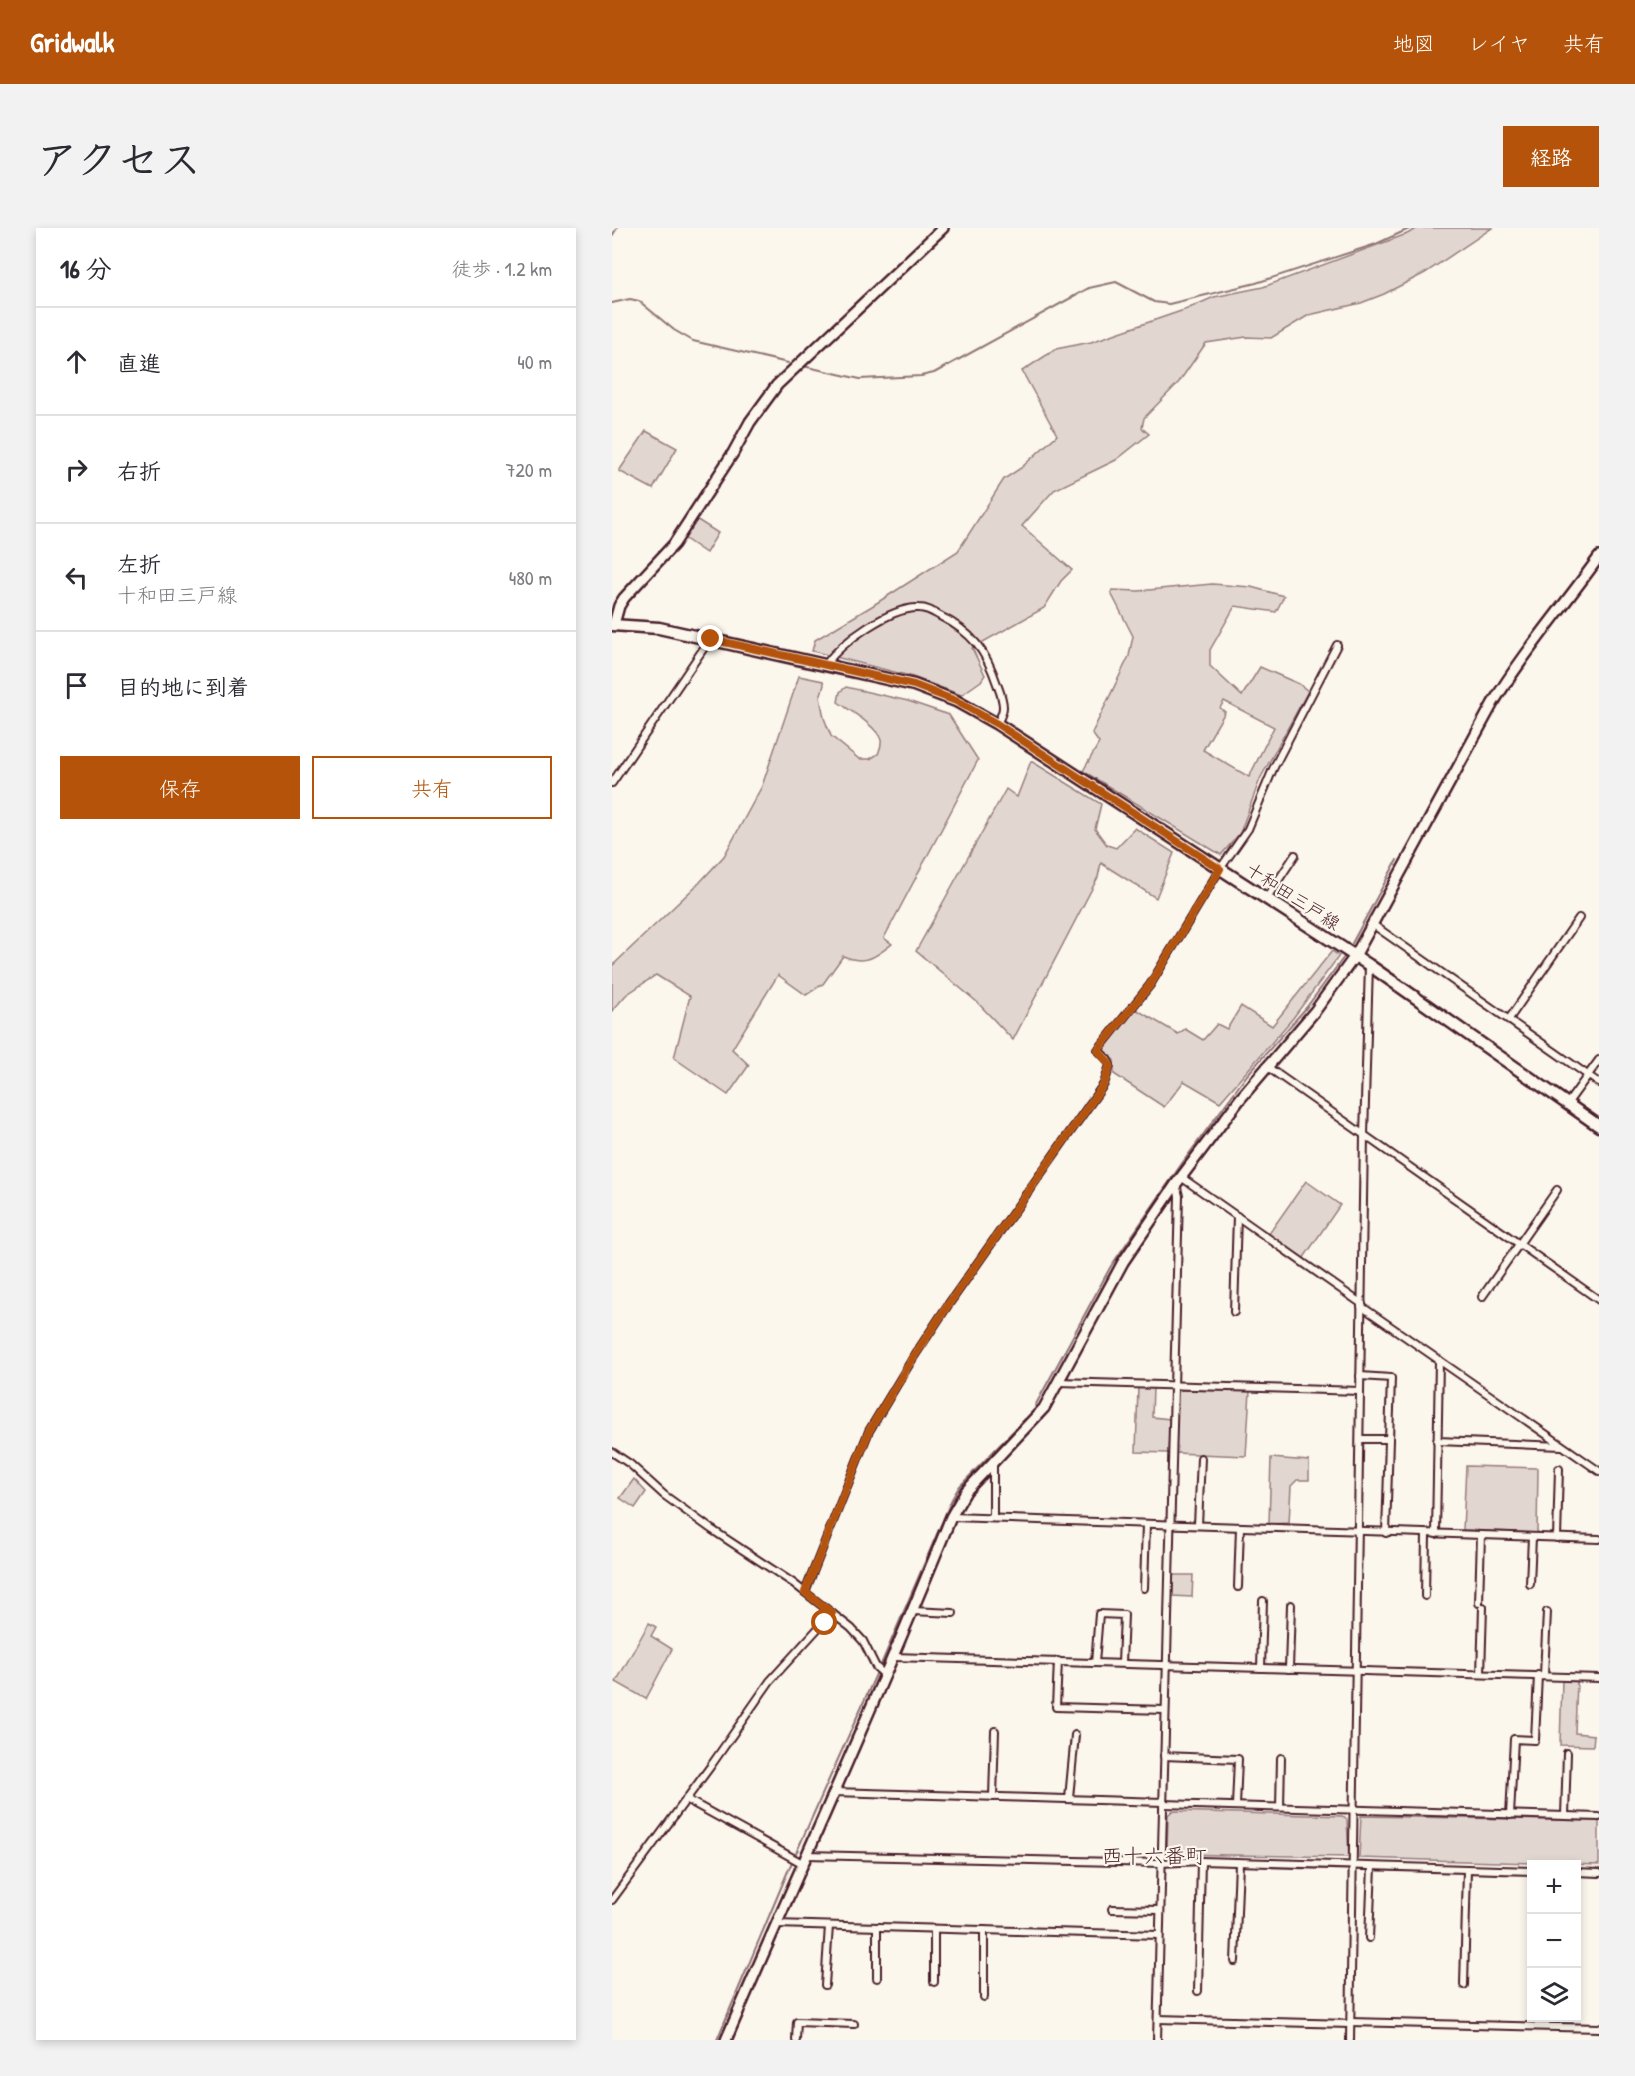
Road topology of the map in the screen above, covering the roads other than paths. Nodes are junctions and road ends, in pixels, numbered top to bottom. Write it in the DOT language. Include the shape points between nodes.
graph roads {
  1 [pos="943,228"];
  2 [pos="1599,557"];
  3 [pos="613,625"];
  4 [pos="711,639"];
  5 [pos="1337,645"];
  6 [pos="826,664"];
  7 [pos="997,724"];
  8 [pos="612,783"];
  9 [pos="1295,855"];
  10 [pos="1220,869"];
  11 [pos="1266,898"];
  12 [pos="1579,918"];
  13 [pos="1372,924"];
  14 [pos="1355,956"];
  15 [pos="1369,965"];
  16 [pos="1509,1019"];
  17 [pos="1599,1060"];
  18 [pos="1266,1066"];
  19 [pos="1588,1075"];
  20 [pos="1599,1083"];
  21 [pos="1567,1104"];
  22 [pos="1599,1126"];
  23 [pos="1364,1135"];
  24 [pos="1179,1181"];
  25 [pos="1557,1190"];
  26 [pos="1237,1216"];
  27 [pos="1520,1243"];
  28 [pos="1482,1297"];
  29 [pos="1599,1300"];
  30 [pos="1361,1305"];
  31 [pos="1234,1312"];
  32 [pos="1440,1360"];
  33 [pos="1360,1376"];
  34 [pos="1059,1382"];
  35 [pos="1173,1386"];
  36 [pos="1360,1391"];
  37 [pos="1361,1439"];
  38 [pos="1389,1439"];
  39 [pos="1437,1441"];
  40 [pos="1562,1446"];
  41 [pos="612,1452"];
  42 [pos="1201,1458"];
  43 [pos="993,1462"];
  44 [pos="1559,1469"];
  45 [pos="1599,1471"];
  46 [pos="951,1517"];
  47 [pos="993,1518"];
  48 [pos="1146,1524"];
  49 [pos="1170,1524"];
  50 [pos="1198,1525"];
  51 [pos="1240,1527"];
  52 [pos="1359,1532"];
  53 [pos="1386,1533"];
  54 [pos="1426,1534"];
  55 [pos="1436,1534"];
  56 [pos="1481,1536"];
  57 [pos="1532,1537"];
  58 [pos="1557,1538"];
  59 [pos="1599,1539"];
  60 [pos="1530,1584"];
  61 [pos="1238,1587"];
  62 [pos="1144,1588"];
  63 [pos="805,1592"];
  64 [pos="1425,1596"];
  65 [pos="1263,1601"];
  66 [pos="1291,1605"];
  67 [pos="913,1611"];
  68 [pos="1547,1612"];
  69 [pos="832,1613"];
  70 [pos="953,1613"];
  71 [pos="893,1657"];
  72 [pos="1058,1661"];
  73 [pos="1095,1663"];
  74 [pos="1122,1663"];
  75 [pos="1166,1664"];
  76 [pos="1261,1668"];
  77 [pos="1289,1669"];
  78 [pos="881,1671"];
  79 [pos="1357,1671"];
  80 [pos="1481,1674"];
  81 [pos="1541,1675"];
  82 [pos="1599,1678"];
  83 [pos="1165,1710"];
  84 [pos="995,1731"];
  85 [pos="1075,1735"];
  86 [pos="1567,1753"];
  87 [pos="1164,1756"];
  88 [pos="1281,1758"];
  89 [pos="833,1792"];
  90 [pos="993,1797"];
  91 [pos="1070,1798"];
  92 [pos="686,1799"];
  93 [pos="1163,1803"];
  94 [pos="1236,1806"];
  95 [pos="1280,1807"];
  96 [pos="1354,1811"];
  97 [pos="1510,1815"];
  98 [pos="1565,1816"];
  99 [pos="1599,1817"];
  100 [pos="799,1858"];
  101 [pos="1201,1862"];
  102 [pos="1161,1863"];
  103 [pos="1239,1863"];
  104 [pos="1352,1867"];
  105 [pos="1372,1867"];
  106 [pos="1467,1869"];
  107 [pos="1527,1871"];
  108 [pos="1581,1872"];
  109 [pos="1599,1873"];
  110 [pos="612,1900"];
  111 [pos="1112,1909"];
  112 [pos="1160,1910"];
  113 [pos="776,1924"];
  114 [pos="828,1926"];
  115 [pos="877,1928"];
  116 [pos="934,1929"];
  117 [pos="984,1930"];
  118 [pos="1159,1935"];
  119 [pos="1369,1938"];
  120 [pos="1235,1961"];
  121 [pos="877,1978"];
  122 [pos="934,1982"];
  123 [pos="825,1985"];
  124 [pos="1464,1985"];
  125 [pos="1198,1991"];
  126 [pos="984,1997"];
  127 [pos="1158,2019"];
  128 [pos="1350,2023"];
  129 [pos="854,2024"];
  130 [pos="1599,2028"];
  131 [pos="726,2040"];
  132 [pos="796,2040"];
  133 [pos="1157,2040"];
  134 [pos="1350,2040"];
  1 -- 3 [label="street" via="772,392 674,544 619,606"];
  2 -- 13 [label="street" via="1492,703"];
  3 -- 4 [label="main road, 十和田三戸線" via="659,628"];
  4 -- 6 [label="main road, 十和田三戸線"];
  4 -- 8 [label="street"];
  5 -- 10 [label="street" via="1273,769 1248,829"];
  6 -- 7 [label="main road, 十和田三戸線" via="914,685 956,701"];
  6 -- 7 [label="street" via="868,626 909,609 928,609 954,622 987,657 1002,699 1003,713"];
  7 -- 10 [label="main road, 十和田三戸線"];
  9 -- 11 [label="street"];
  10 -- 11 [label="main road, 十和田三戸線"];
  10 -- 63 [label="street" via="1150,985 1098,1050 1110,1065 1104,1084 948,1305 869,1431"];
  11 -- 14 [label="main road, 十和田三戸線"];
  12 -- 16 [label="street"];
  13 -- 14 [label="street"];
  13 -- 16 [label="street"];
  14 -- 15 [label="main road, 十和田三戸線"];
  14 -- 18 [label="street" via="1315,1011"];
  15 -- 21 [label="main road, 十和田三戸線"];
  15 -- 23 [label="street"];
  16 -- 19 [label="street"];
  17 -- 19 [label="street"];
  18 -- 23 [label="street"];
  18 -- 24 [label="street"];
  19 -- 20 [label="street"];
  19 -- 21 [label="street"];
  21 -- 22 [label="main road, 十和田三戸線"];
  23 -- 27 [label="street"];
  23 -- 30 [label="street"];
  24 -- 26 [label="street"];
  24 -- 34 [label="street" via="1123,1262"];
  24 -- 35 [label="street"];
  25 -- 27 [label="street"];
  26 -- 30 [label="street"];
  26 -- 31 [label="street"];
  27 -- 28 [label="street"];
  27 -- 29 [label="street"];
  30 -- 32 [label="street"];
  30 -- 33 [label="street"];
  32 -- 39 [label="street"];
  32 -- 40 [label="street"];
  33 -- 36 [label="street"];
  33 -- 38 [label="street" via="1391,1378"];
  34 -- 35 [label="street"];
  34 -- 43 [label="street" via="1037,1417"];
  35 -- 36 [label="street"];
  35 -- 49 [label="street"];
  36 -- 37 [label="street"];
  37 -- 38 [label="street"];
  37 -- 52 [label="street"];
  38 -- 53 [label="street"];
  39 -- 40 [label="street"];
  39 -- 55 [label="street"];
  40 -- 45 [label="street"];
  41 -- 63 [label="street" via="664,1495"];
  42 -- 50 [label="street"];
  43 -- 46 [label="street" via="966,1491"];
  43 -- 47 [label="street"];
  44 -- 58 [label="street"];
  46 -- 47 [label="street"];
  46 -- 67 [label="street"];
  47 -- 48 [label="street"];
  48 -- 49 [label="street"];
  48 -- 62 [label="street"];
  49 -- 50 [label="street"];
  49 -- 75 [label="street"];
  50 -- 51 [label="street"];
  51 -- 52 [label="street"];
  51 -- 61 [label="street"];
  52 -- 53 [label="street"];
  52 -- 79 [label="street"];
  53 -- 54 [label="street"];
  54 -- 55 [label="street"];
  54 -- 64 [label="street"];
  55 -- 56 [label="street"];
  56 -- 57 [label="street"];
  56 -- 80 [label="street"];
  57 -- 58 [label="street"];
  57 -- 60 [label="street"];
  58 -- 59 [label="street"];
  63 -- 69 [label="street"];
  65 -- 76 [label="street"];
  66 -- 77 [label="street"];
  67 -- 70 [label="street"];
  67 -- 71 [label="street"];
  68 -- 81 [label="street"];
  69 -- 78 [label="street" via="862,1641"];
  69 -- 92 [label="street" via="770,1681"];
  71 -- 72 [label="street"];
  71 -- 78 [label="street"];
  72 -- 73 [label="street"];
  72 -- 83 [label="street" via="1056,1707"];
  73 -- 74 [label="street"];
  73 -- 74 [label="street" via="1099,1614 1124,1615"];
  74 -- 75 [label="street"];
  75 -- 76 [label="street"];
  75 -- 83 [label="street"];
  76 -- 77 [label="street"];
  77 -- 79 [label="street"];
  78 -- 89 [label="street"];
  79 -- 80 [label="street"];
  79 -- 96 [label="street"];
  80 -- 81 [label="street"];
  81 -- 82 [label="street"];
  81 -- 97 [label="street" via="1535,1740 1514,1739"];
  83 -- 87 [label="street"];
  84 -- 90 [label="street"];
  85 -- 91 [label="street"];
  86 -- 98 [label="street"];
  87 -- 93 [label="street"];
  87 -- 94 [label="street" via="1238,1759"];
  88 -- 95 [label="street"];
  89 -- 90 [label="street"];
  89 -- 100 [label="street"];
  90 -- 91 [label="street"];
  91 -- 93 [label="street"];
  92 -- 100 [label="street"];
  92 -- 110 [label="street"];
  93 -- 94 [label="street"];
  93 -- 102 [label="street"];
  94 -- 95 [label="street"];
  95 -- 96 [label="street"];
  96 -- 97 [label="street"];
  96 -- 104 [label="street"];
  97 -- 98 [label="street"];
  98 -- 99 [label="street"];
  100 -- 102 [label="street"];
  100 -- 113 [label="street"];
  101 -- 102 [label="street"];
  101 -- 103 [label="street"];
  101 -- 125 [label="street"];
  102 -- 112 [label="street"];
  103 -- 104 [label="street"];
  103 -- 120 [label="street"];
  104 -- 105 [label="street"];
  104 -- 128 [label="street"];
  105 -- 106 [label="street"];
  105 -- 119 [label="street"];
  106 -- 107 [label="street"];
  106 -- 124 [label="street"];
  108 -- 109 [label="street"];
  111 -- 112 [label="street"];
  112 -- 118 [label="street"];
  113 -- 114 [label="street"];
  113 -- 131 [label="street"];
  114 -- 115 [label="street"];
  114 -- 123 [label="street"];
  115 -- 116 [label="street"];
  115 -- 121 [label="street"];
  116 -- 117 [label="street"];
  116 -- 122 [label="street"];
  117 -- 118 [label="street"];
  117 -- 126 [label="street"];
  118 -- 127 [label="street"];
  127 -- 128 [label="street"];
  127 -- 133 [label="street"];
  128 -- 130 [label="street"];
  128 -- 134 [label="street"];
  129 -- 132 [label="street" via="797,2022"];
}
